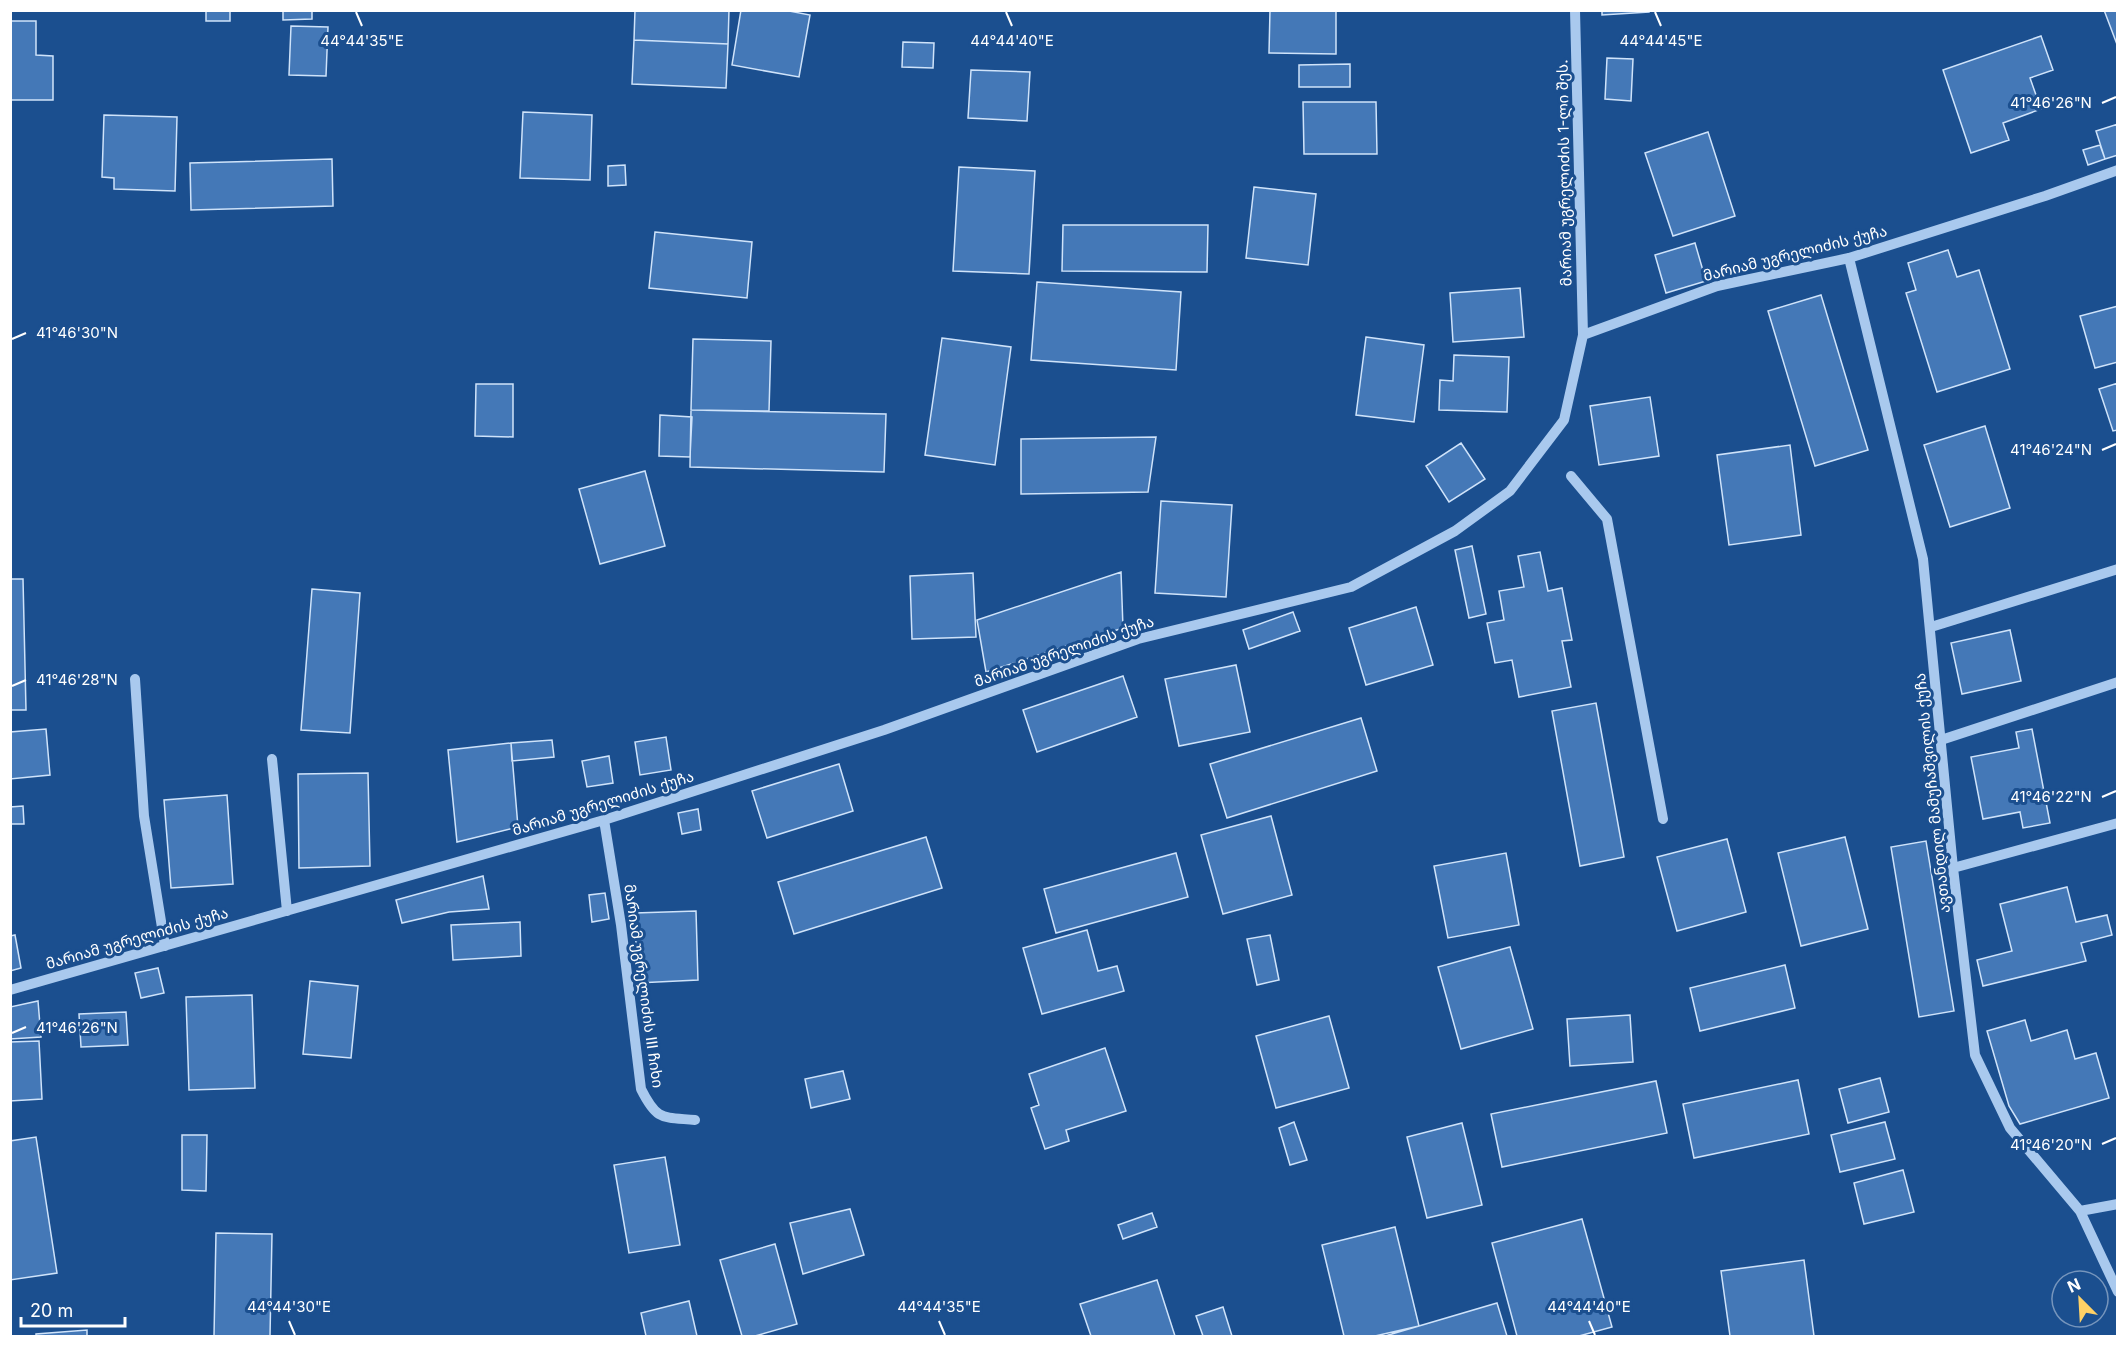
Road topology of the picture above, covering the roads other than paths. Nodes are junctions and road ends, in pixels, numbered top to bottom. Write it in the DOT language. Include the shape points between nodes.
graph roads {
  1 [pos="1575,10"];
  2 [pos="2118,170"];
  3 [pos="1849,258"];
  4 [pos="1583,335"];
  5 [pos="1571,476"];
  6 [pos="2118,569"];
  7 [pos="1930,627"];
  8 [pos="135,679"];
  9 [pos="2118,682"];
  10 [pos="1941,740"];
  11 [pos="272,759"];
  12 [pos="1663,819"];
  13 [pos="604,820"];
  14 [pos="2118,823"];
  15 [pos="1953,868"];
  16 [pos="287,911"];
  17 [pos="165,946"];
  18 [pos="10,990"];
  19 [pos="695,1120"];
  20 [pos="2118,1204"];
  21 [pos="2079,1211"];
  22 [pos="2118,1292"];
  1 -- 4 [label="street, მარიამ უგრელიძის 1-ლი შეს."];
  2 -- 3 [label="street, მარიამ უგრელიძის ქუჩა"];
  3 -- 4 [label="street, მარიამ უგრელიძის ქუჩა" via="1717,286"];
  3 -- 7 [label="street, ავთანდილ მამუჩაშვილის ქუჩა" via="1923,560"];
  4 -- 13 [label="street, მარიამ უგრელიძის ქუჩა" via="1564,420 1510,491 1455,531 1351,586 1138,639 884,730"];
  5 -- 12 [label="street" via="1607,519"];
  6 -- 7 [label="street"];
  7 -- 10 [label="street, ავთანდილ მამუჩაშვილის ქუჩა"];
  8 -- 17 [label="street" via="144,816"];
  9 -- 10 [label="street"];
  10 -- 15 [label="street, ავთანდილ მამუჩაშვილის ქუჩა"];
  11 -- 16 [label="street"];
  13 -- 16 [label="street, მარიამ უგრელიძის ქუჩა"];
  13 -- 19 [label="street, მარიამ უგრელიძის III ჩიხი" via="641,1089 661,1117"];
  14 -- 15 [label="street"];
  15 -- 21 [label="street, ავთანდილ მამუჩაშვილის ქუჩა" via="1975,1055 2010,1128"];
  16 -- 17 [label="street, მარიამ უგრელიძის ქუჩა"];
  17 -- 18 [label="street, მარიამ უგრელიძის ქუჩა"];
  20 -- 21 [label="street"];
  21 -- 22 [label="street, ავთანდილ მამუჩაშვილის ქუჩა"];
}
